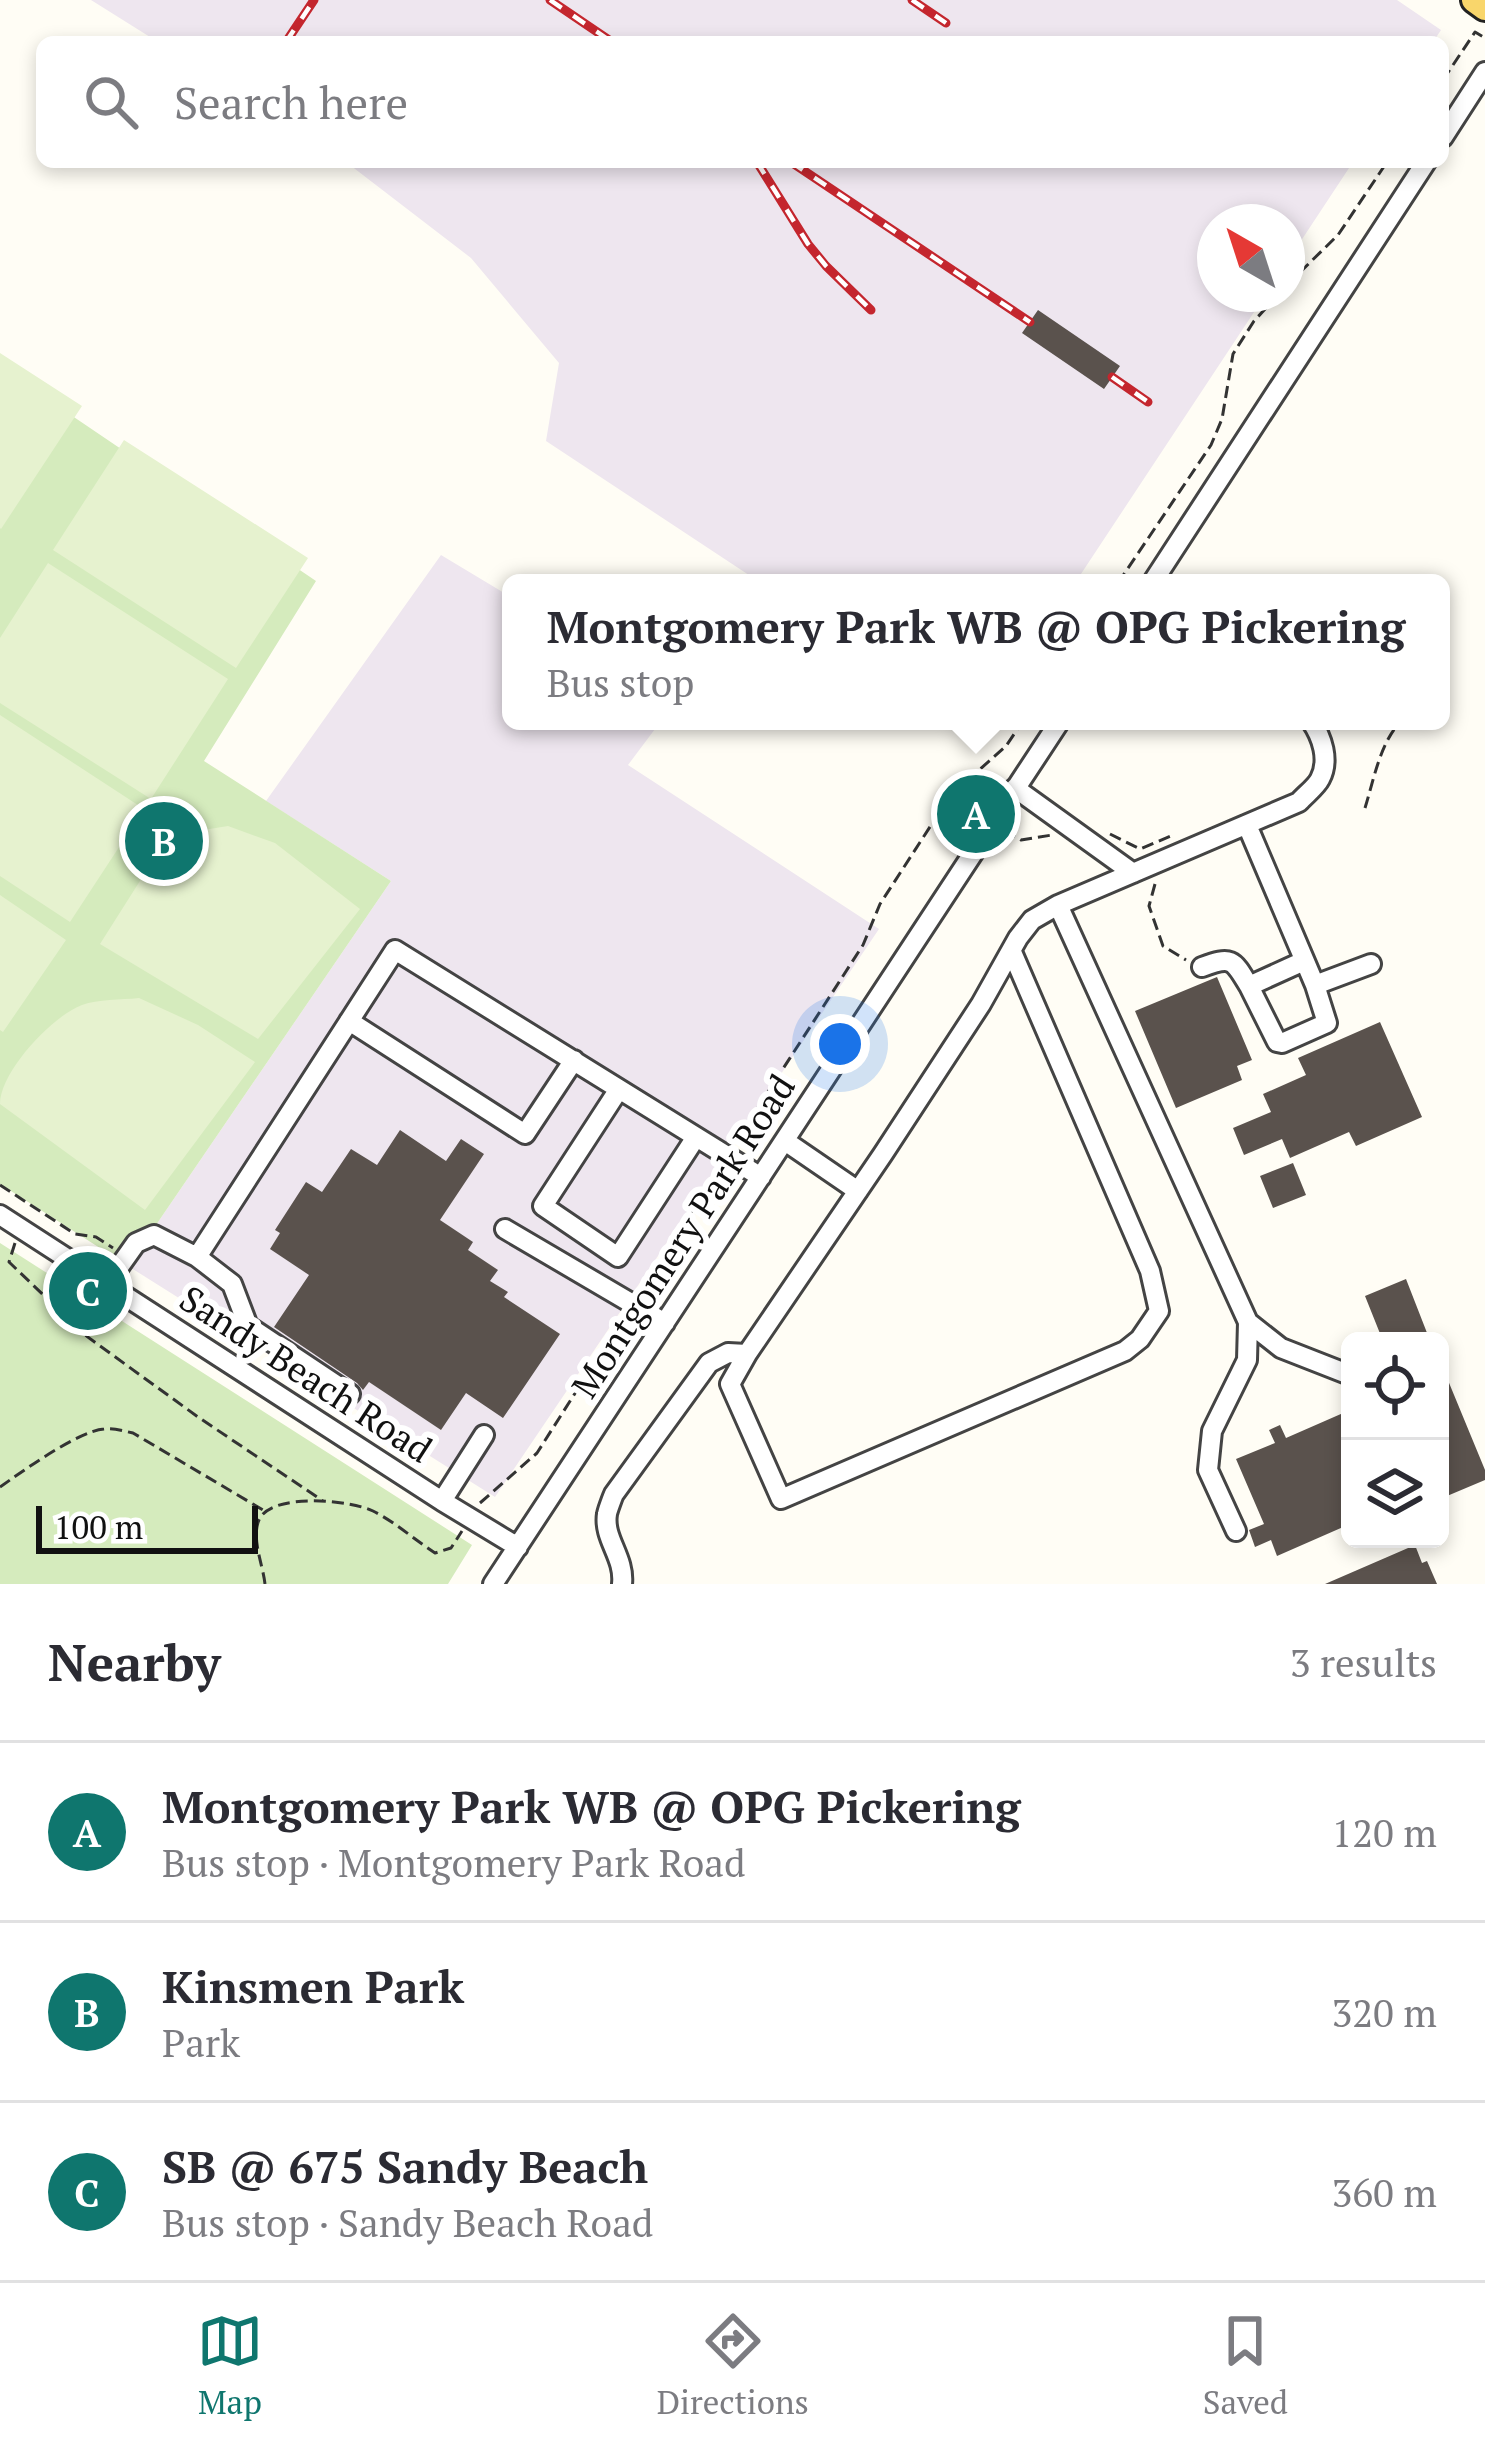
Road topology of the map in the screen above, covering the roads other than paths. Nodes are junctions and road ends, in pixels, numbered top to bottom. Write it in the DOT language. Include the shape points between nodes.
graph roads {
  1 [pos="1474,0"];
  2 [pos="1485,8"];
  3 [pos="1485,72"];
  4 [pos="1449,128"];
  5 [pos="1422,168"];
  6 [pos="1158,574"];
  7 [pos="1054,730"];
  8 [pos="1317,730"];
  9 [pos="1015,788"];
  10 [pos="1247,825"];
  11 [pos="1133,873"];
  12 [pos="1058,905"];
  13 [pos="1012,952"];
  14 [pos="1304,961"];
  15 [pos="1372,964"];
  16 [pos="1202,968"];
  17 [pos="1315,985"];
  18 [pos="1249,986"];
  19 [pos="349,1021"];
  20 [pos="574,1060"];
  21 [pos="619,1088"];
  22 [pos="696,1137"];
  23 [pos="785,1142"];
  24 [pos="760,1177"];
  25 [pos="858,1192"];
  26 [pos="0,1215"];
  27 [pos="505,1229"];
  28 [pos="197,1256"];
  29 [pos="107,1284"];
  30 [pos="1248,1322"];
  31 [pos="665,1323"];
  32 [pos="747,1354"];
  33 [pos="1341,1371"];
  34 [pos="350,1394"];
  35 [pos="484,1435"];
  36 [pos="442,1501"];
  37 [pos="1236,1531"];
  38 [pos="518,1547"];
  39 [pos="493,1584"];
  40 [pos="622,1584"];
  1 -- 2 [label="main road"];
  3 -- 4 [label="street"];
  5 -- 6 [label="street"];
  7 -- 9 [label="street, Montgomery Park Road"];
  8 -- 10 [label="street" via="1321,778 1299,802"];
  9 -- 11 [label="street"];
  9 -- 23 [label="street, Montgomery Park Road"];
  10 -- 11 [label="street"];
  10 -- 14 [label="street"];
  11 -- 12 [label="street"];
  12 -- 13 [label="street" via="1032,920"];
  12 -- 30 [label="street"];
  13 -- 25 [label="street"];
  13 -- 32 [label="street" via="1150,1271 1159,1312 1125,1351 781,1499 730,1384"];
  14 -- 17 [label="street"];
  14 -- 18 [label="street"];
  15 -- 17 [label="street"];
  16 -- 18 [label="street" via="1232,962"];
  17 -- 18 [label="street" via="1328,1023 1282,1043"];
  19 -- 20 [label="street" via="395,950"];
  19 -- 20 [label="street" via="525,1134"];
  19 -- 28 [label="street"];
  20 -- 21 [label="street"];
  21 -- 22 [label="street"];
  21 -- 22 [label="street" via="543,1206 618,1257"];
  22 -- 24 [label="street"];
  23 -- 24 [label="street, Montgomery Park Road"];
  23 -- 25 [label="street"];
  24 -- 31 [label="street, Montgomery Park Road"];
  25 -- 32 [label="street"];
  26 -- 29 [label="street, Sandy Beach Road"];
  27 -- 31 [label="street"];
  28 -- 29 [label="street" via="154,1235 136,1243"];
  28 -- 34 [label="street" via="232,1284 248,1326"];
  29 -- 36 [label="street, Sandy Beach Road"];
  30 -- 33 [label="street" via="1281,1348"];
  30 -- 37 [label="street" via="1247,1360 1212,1431 1208,1470"];
  31 -- 38 [label="street, Montgomery Park Road"];
  32 -- 40 [label="street" via="710,1363 614,1494 608,1530"];
  35 -- 36 [label="street"];
  36 -- 38 [label="street, Sandy Beach Road"];
  38 -- 39 [label="street, Montgomery Park Road"];
}
